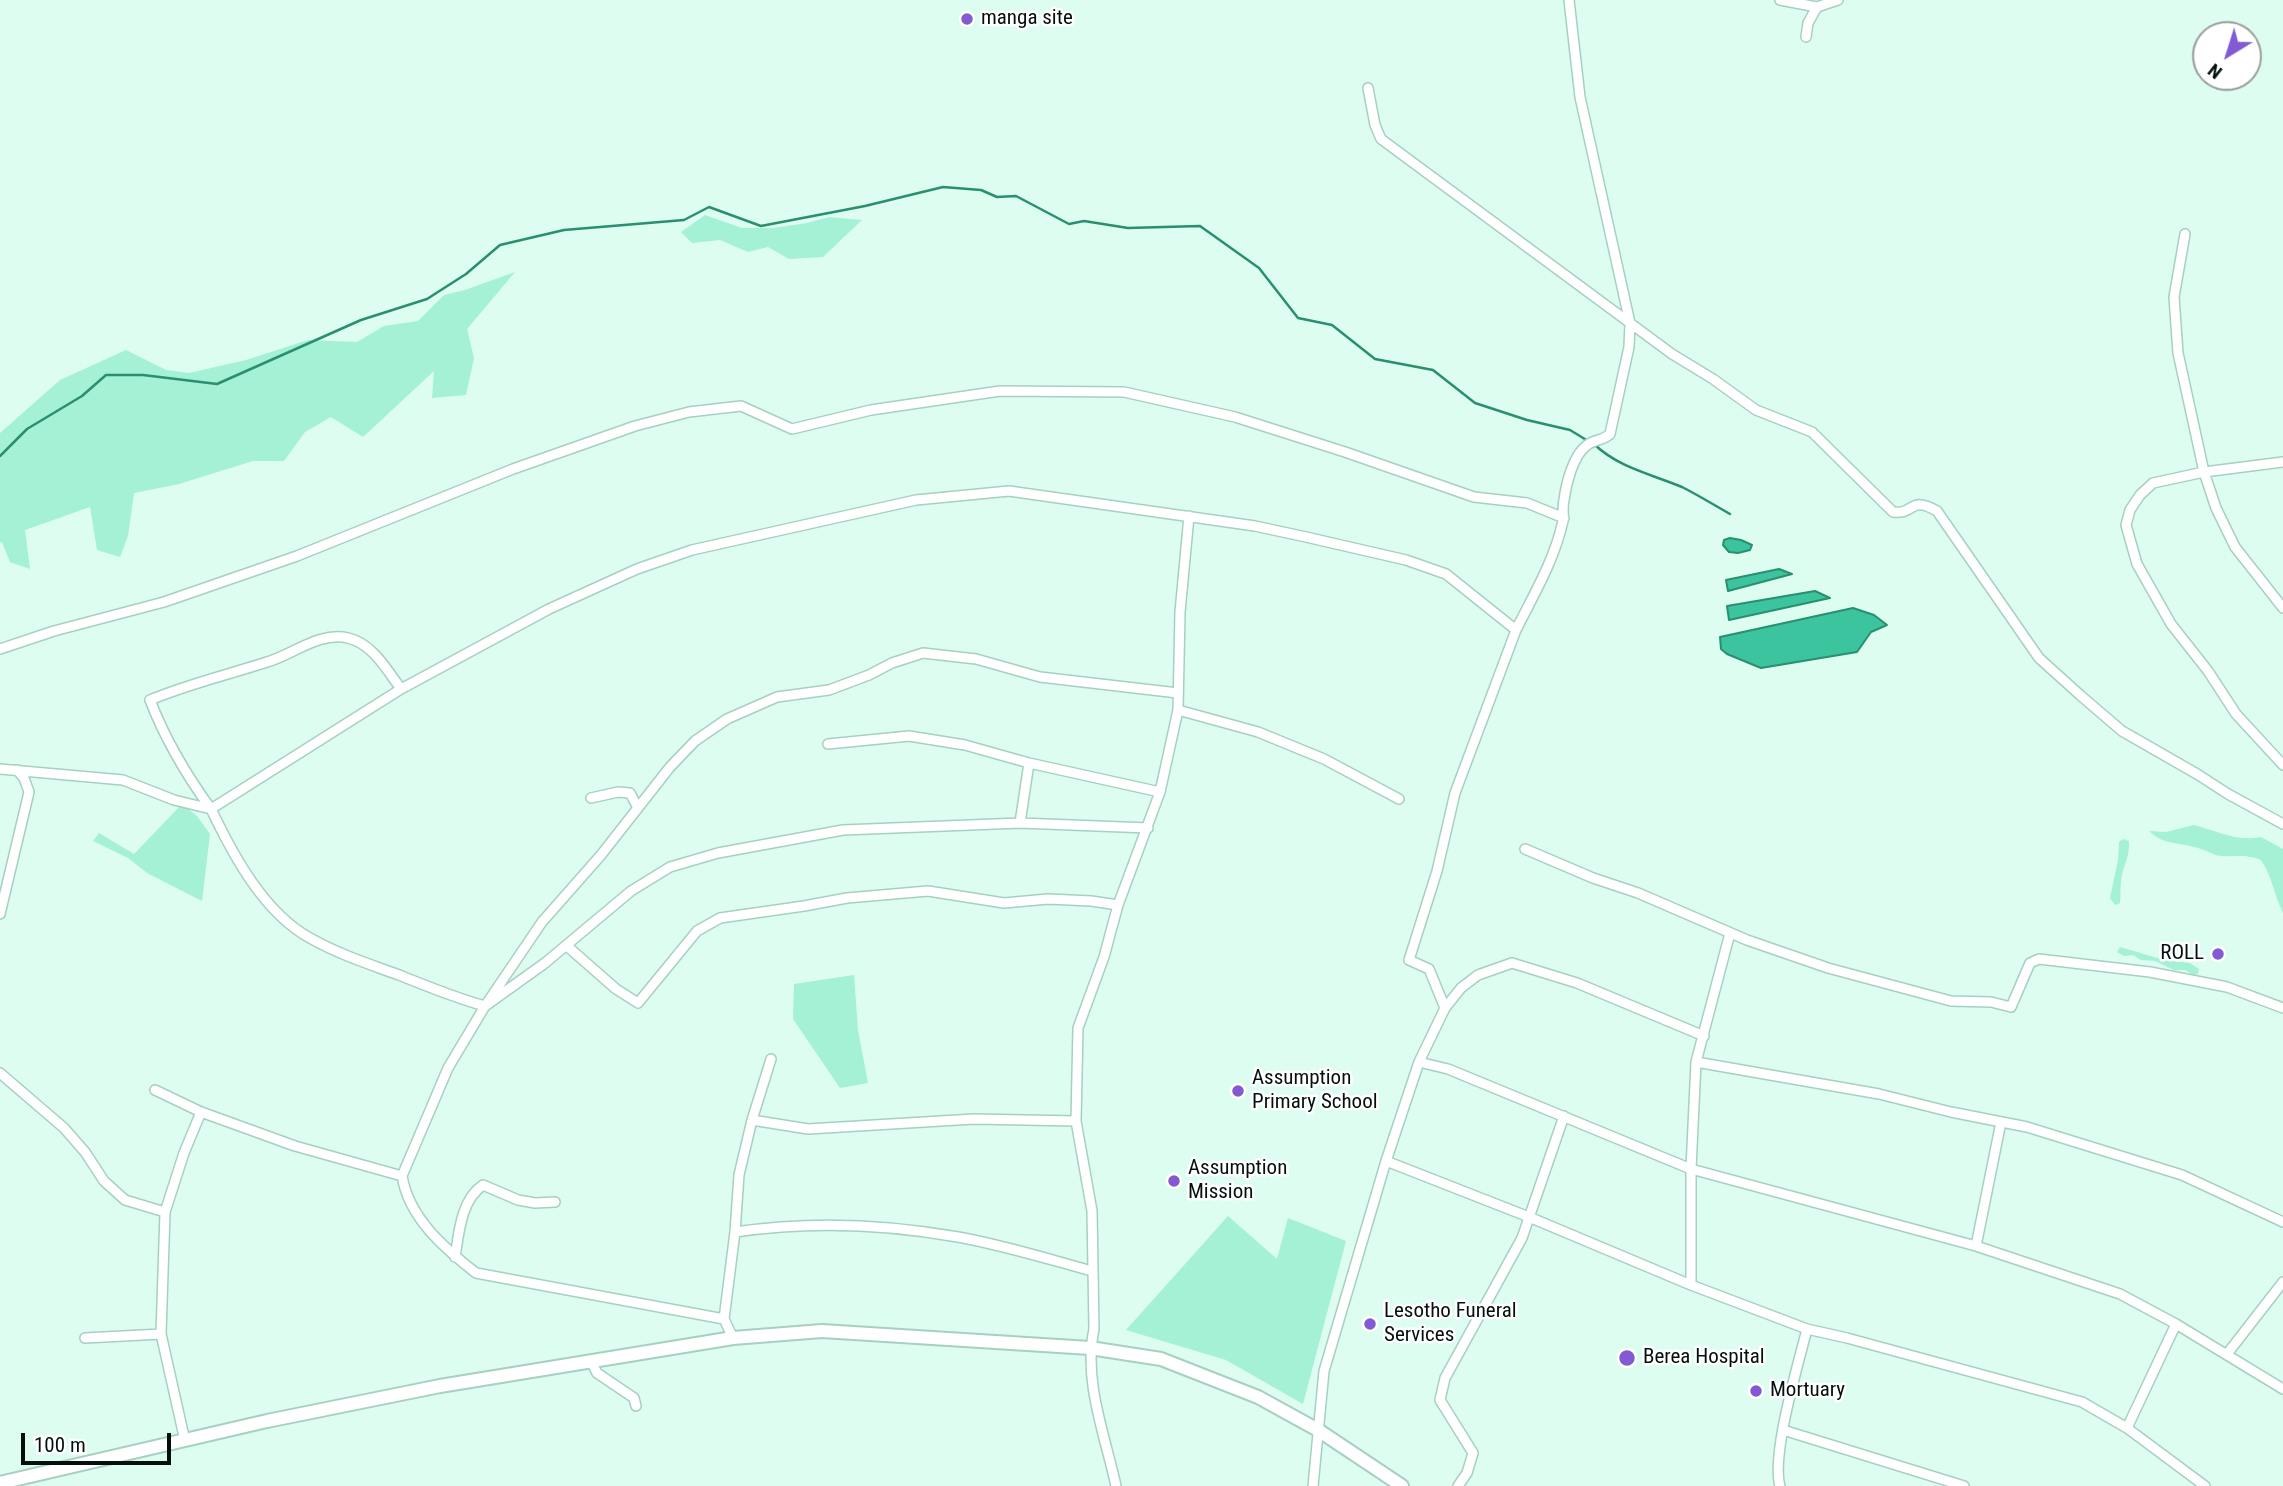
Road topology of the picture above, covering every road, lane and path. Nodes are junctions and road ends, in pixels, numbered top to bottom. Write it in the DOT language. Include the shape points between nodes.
graph roads {
  1 [pos="1569,0"];
  2 [pos="1780,0"];
  3 [pos="1838,0"];
  4 [pos="1817,8"];
  5 [pos="1806,37"];
  6 [pos="1368,88"];
  7 [pos="2185,234"];
  8 [pos="1630,323"];
  9 [pos="2283,462"];
  10 [pos="2204,472"];
  11 [pos="1189,516"];
  12 [pos="1564,518"];
  13 [pos="2283,608"];
  14 [pos="1516,630"];
  15 [pos="0,649"];
  16 [pos="401,689"];
  17 [pos="1178,693"];
  18 [pos="1178,710"];
  19 [pos="828,744"];
  20 [pos="1029,763"];
  21 [pos="2283,765"];
  22 [pos="0,769"];
  23 [pos="17,770"];
  24 [pos="1160,792"];
  25 [pos="591,798"];
  26 [pos="1399,799"];
  27 [pos="638,808"];
  28 [pos="211,809"];
  29 [pos="1020,823"];
  30 [pos="2283,824"];
  31 [pos="1148,828"];
  32 [pos="1525,849"];
  33 [pos="1118,905"];
  34 [pos="0,914"];
  35 [pos="1730,933"];
  36 [pos="567,946"];
  37 [pos="485,1006"];
  38 [pos="1446,1008"];
  39 [pos="2283,1008"];
  40 [pos="1704,1036"];
  41 [pos="771,1059"];
  42 [pos="1419,1062"];
  43 [pos="1696,1062"];
  44 [pos="0,1073"];
  45 [pos="155,1090"];
  46 [pos="201,1112"];
  47 [pos="1564,1116"];
  48 [pos="752,1120"];
  49 [pos="1076,1121"];
  50 [pos="2001,1122"];
  51 [pos="1385,1161"];
  52 [pos="1691,1169"];
  53 [pos="402,1176"];
  54 [pos="555,1202"];
  55 [pos="165,1212"];
  56 [pos="1529,1217"];
  57 [pos="2283,1223"];
  58 [pos="735,1232"];
  59 [pos="1976,1246"];
  60 [pos="455,1257"];
  61 [pos="1092,1271"];
  62 [pos="2283,1282"];
  63 [pos="1691,1285"];
  64 [pos="724,1319"];
  65 [pos="2176,1324"];
  66 [pos="1807,1329"];
  67 [pos="161,1334"];
  68 [pos="85,1338"];
  69 [pos="733,1338"];
  70 [pos="1090,1348"];
  71 [pos="2227,1354"];
  72 [pos="592,1363"];
  73 [pos="2283,1389"];
  74 [pos="636,1406"];
  75 [pos="2127,1428"];
  76 [pos="1318,1430"];
  77 [pos="1783,1430"];
  78 [pos="184,1441"];
  79 [pos="0,1483"];
  80 [pos="1116,1486"];
  81 [pos="1313,1486"];
  82 [pos="1402,1486"];
  83 [pos="1458,1486"];
  84 [pos="1780,1486"];
  85 [pos="1964,1486"];
  86 [pos="2205,1486"];
  1 -- 8 [label="street" via="1580,97"];
  2 -- 4 [label="street"];
  3 -- 4 [label="street"];
  4 -- 5 [label="street"];
  6 -- 8 [label="street" via="1381,139"];
  7 -- 10 [label="street" via="2174,297 2178,353"];
  8 -- 12 [label="street" via="1610,434 1586,446 1573,467 1563,501"];
  8 -- 30 [label="street" via="1756,410 1812,432 1892,512 1916,504 1937,511 2039,658 2122,731"];
  9 -- 10 [label="street"];
  10 -- 13 [label="street" via="2235,547"];
  10 -- 21 [label="street" via="2154,484 2140,495 2126,525 2133,552 2171,624 2236,714"];
  11 -- 14 [label="street" via="1306,537 1446,574"];
  11 -- 16 [label="street" via="1009,491 916,500 809,523 692,550 636,569"];
  11 -- 17 [label="street"];
  12 -- 14 [label="street" via="1542,582"];
  12 -- 15 [label="street" via="1527,503 1474,497 1235,417 1124,392 1000,391 871,410 792,429 741,406 689,412 635,426 513,469 297,556 164,602"];
  14 -- 38 [label="street" via="1455,793 1409,960 1429,969"];
  16 -- 28 [label="street"];
  16 -- 28 [label="street" via="366,646 347,637 324,639 150,701 191,781"];
  17 -- 18 [label="street"];
  17 -- 27 [label="street" via="1040,677 976,659 923,653 829,690 777,697 727,719 695,741"];
  18 -- 24 [label="street"];
  18 -- 26 [label="street" via="1258,732 1324,759"];
  19 -- 20 [label="street" via="909,736 965,745"];
  20 -- 24 [label="street"];
  20 -- 29 [label="street"];
  22 -- 23 [label="street"];
  23 -- 28 [label="street" via="123,780"];
  23 -- 34 [label="street" via="30,792"];
  24 -- 31 [label="street"];
  25 -- 27 [label="street" via="630,793"];
  27 -- 37 [label="street" via="542,922"];
  28 -- 37 [label="street" via="233,855 254,885 297,930 359,960"];
  29 -- 31 [label="street"];
  29 -- 36 [label="street" via="843,830 718,853 670,867 631,891"];
  31 -- 33 [label="street"];
  32 -- 35 [label="street"];
  33 -- 36 [label="street" via="1048,899 1004,904 928,891 720,918 697,931 638,1003"];
  33 -- 49 [label="street" via="1078,1028"];
  35 -- 39 [label="street" via="1828,968 1951,1001 2011,1007 2031,962 2039,959 2227,987"];
  35 -- 40 [label="street"];
  36 -- 37 [label="street"];
  37 -- 53 [label="street" via="448,1069"];
  38 -- 40 [label="street" via="1478,975 1513,962 1577,983"];
  38 -- 42 [label="street"];
  40 -- 43 [label="street"];
  41 -- 48 [label="street"];
  42 -- 47 [label="street" via="1448,1069"];
  42 -- 51 [label="street"];
  43 -- 50 [label="street" via="1879,1094"];
  43 -- 52 [label="street"];
  44 -- 55 [label="street" via="64,1128 104,1181 125,1200"];
  45 -- 46 [label="street"];
  46 -- 53 [label="street" via="316,1153"];
  46 -- 55 [label="street"];
  47 -- 52 [label="street"];
  47 -- 56 [label="street"];
  48 -- 49 [label="street" via="808,1129 974,1119"];
  48 -- 58 [label="street" via="739,1175"];
  49 -- 61 [label="street" via="1092,1211"];
  50 -- 57 [label="street" via="2182,1175"];
  50 -- 59 [label="street"];
  51 -- 56 [label="street"];
  51 -- 76 [label="street" via="1324,1371"];
  52 -- 59 [label="street"];
  52 -- 63 [label="street"];
  53 -- 60 [label="street" via="405,1192 422,1221"];
  54 -- 60 [label="street" via="518,1200 483,1185 472,1194 465,1210"];
  55 -- 67 [label="street"];
  56 -- 63 [label="street"];
  56 -- 83 [label="street" via="1445,1378 1440,1400 1473,1453 1468,1473"];
  58 -- 61 [label="street" via="869,1226 958,1237"];
  58 -- 64 [label="street"];
  59 -- 65 [label="street" via="2120,1294"];
  60 -- 64 [label="street" via="476,1273"];
  61 -- 70 [label="street" via="1094,1329"];
  62 -- 71 [label="street"];
  63 -- 66 [label="street"];
  64 -- 69 [label="street"];
  65 -- 71 [label="street"];
  65 -- 75 [label="street"];
  66 -- 75 [label="street" via="2082,1402"];
  66 -- 77 [label="street"];
  67 -- 68 [label="street"];
  67 -- 78 [label="street"];
  69 -- 70 [label="main road" via="822,1331"];
  69 -- 72 [label="main road"];
  70 -- 76 [label="main road" via="1182,1366 1258,1397"];
  70 -- 80 [label="street" via="1090,1377"];
  71 -- 73 [label="street"];
  72 -- 74 [label="street" via="597,1373 634,1398"];
  72 -- 78 [label="main road" via="440,1386"];
  75 -- 86 [label="street"];
  76 -- 81 [label="street"];
  76 -- 82 [label="main road"];
  77 -- 84 [label="street" via="1776,1474"];
  77 -- 85 [label="street"];
  78 -- 79 [label="main road"];
}
